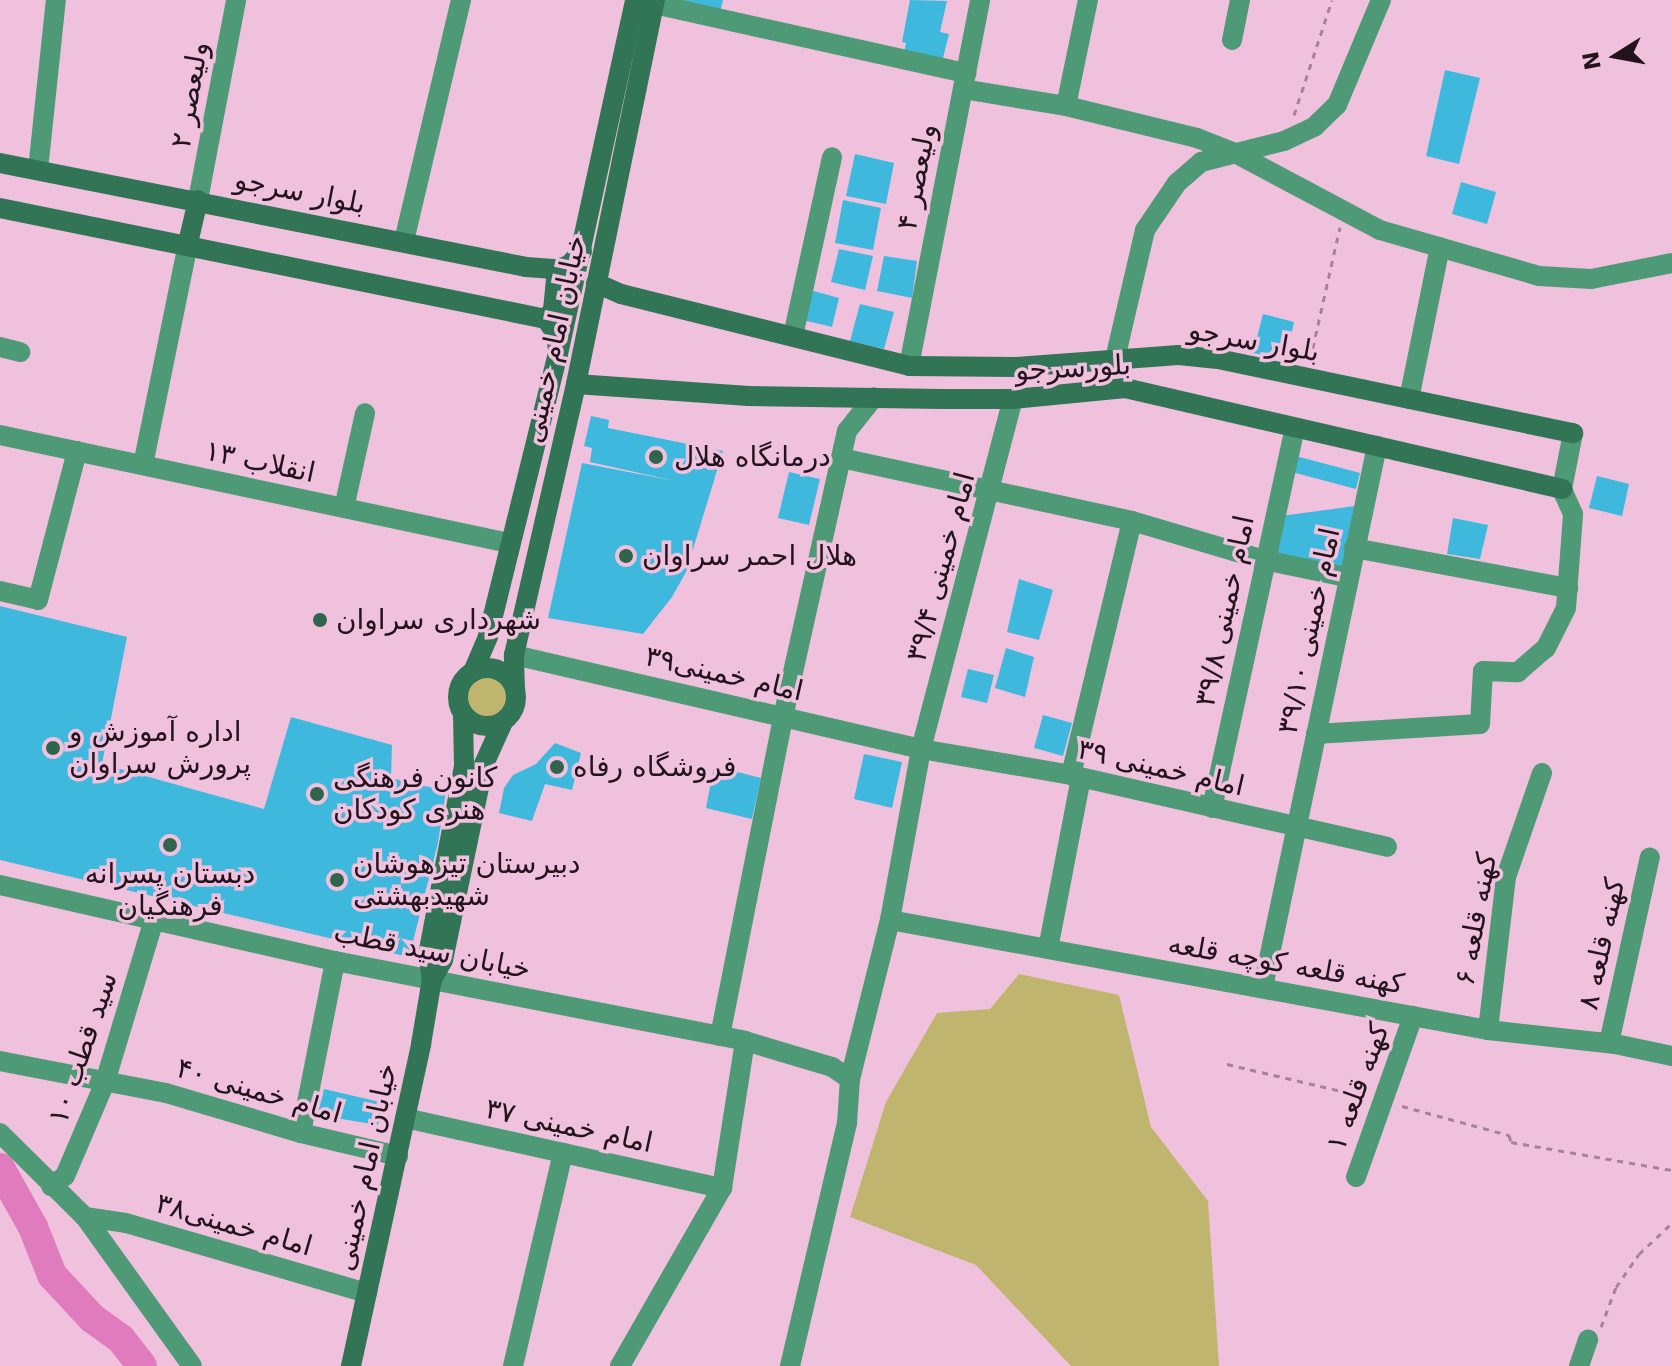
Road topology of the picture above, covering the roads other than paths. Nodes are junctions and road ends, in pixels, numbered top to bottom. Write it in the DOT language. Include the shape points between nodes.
graph roads {
  1 [pos="56,0"];
  2 [pos="236,0"];
  3 [pos="461,0"];
  4 [pos="980,0"];
  5 [pos="1088,0"];
  6 [pos="1240,0"];
  7 [pos="1381,0"];
  8 [pos="648,1"];
  9 [pos="1232,40"];
  10 [pos="964,81"];
  11 [pos="1066,106"];
  12 [pos="1235,153"];
  13 [pos="832,157"];
  14 [pos="0,163"];
  15 [pos="38,170"];
  16 [pos="198,200"];
  17 [pos="0,208"];
  18 [pos="404,241"];
  19 [pos="188,243"];
  20 [pos="1440,247"];
  21 [pos="582,251"];
  22 [pos="1672,263"];
  23 [pos="557,269"];
  24 [pos="596,283"];
  25 [pos="546,319"];
  26 [pos="793,336"];
  27 [pos="558,354"];
  28 [pos="1115,359"];
  29 [pos="909,366"];
  30 [pos="1015,367"];
  31 [pos="576,384"];
  32 [pos="1112,388"];
  33 [pos="874,397"];
  34 [pos="1013,399"];
  35 [pos="1409,399"];
  36 [pos="365,413"];
  37 [pos="1295,428"];
  38 [pos="0,435"];
  39 [pos="1377,446"];
  40 [pos="77,451"];
  41 [pos="841,458"];
  42 [pos="143,465"];
  43 [pos="1562,489"];
  44 [pos="991,492"];
  45 [pos="344,508"];
  46 [pos="1132,521"];
  47 [pos="509,543"];
  48 [pos="1354,548"];
  49 [pos="1264,560"];
  50 [pos="1347,577"];
  51 [pos="1568,588"];
  52 [pos="0,591"];
  53 [pos="514,655"];
  54 [pos="473,672"];
  55 [pos="515,689"];
  56 [pos="463,714"];
  57 [pos="783,717"];
  58 [pos="503,722"];
  59 [pos="1316,734"];
  60 [pos="921,749"];
  61 [pos="1542,773"];
  62 [pos="1076,776"];
  63 [pos="1212,808"];
  64 [pos="1298,827"];
  65 [pos="1387,847"];
  66 [pos="1650,857"];
  67 [pos="0,885"];
  68 [pos="154,920"];
  69 [pos="890,920"];
  70 [pos="1048,949"];
  71 [pos="335,961"];
  72 [pos="432,979"];
  73 [pos="1263,987"];
  74 [pos="1413,1016"];
  75 [pos="1488,1030"];
  76 [pos="720,1036"];
  77 [pos="745,1041"];
  78 [pos="1609,1043"];
  79 [pos="1672,1056"];
  80 [pos="0,1061"];
  81 [pos="850,1079"];
  82 [pos="105,1082"];
  83 [pos="405,1118"];
  84 [pos="0,1133"];
  85 [pos="301,1133"];
  86 [pos="563,1153"];
  87 [pos="398,1156"];
  88 [pos="1356,1177"];
  89 [pos="51,1186"];
  90 [pos="722,1188"];
  91 [pos="85,1217"];
  92 [pos="367,1293"];
  93 [pos="1588,1340"];
  94 [pos="192,1366"];
  95 [pos="351,1366"];
  96 [pos="513,1366"];
  97 [pos="620,1366"];
  98 [pos="790,1366"];
  99 [pos="1579,1366"];
  1 -- 15 [label="street"];
  2 -- 16 [label="street, ولیعصر ۲"];
  3 -- 18 [label="street"];
  4 -- 10 [label="street, ولیعصر ۴"];
  5 -- 11 [label="street"];
  6 -- 9 [label="street"];
  7 -- 12 [label="street" via="1337,105 1314,127"];
  8 -- 10 [label="street"];
  8 -- 21 [label="street, خیابان امام خمینی"];
  8 -- 24 [label="street, خیابان امام خمینی"];
  10 -- 11 [label="street"];
  10 -- 29 [label="street, ولیعصر ۴"];
  11 -- 12 [label="street" via="1197,138"];
  12 -- 20 [label="street" via="1380,230"];
  12 -- 28 [label="street" via="1201,162 1177,183 1145,230"];
  13 -- 26 [label="street"];
  14 -- 15 [label="street, بلوار سرجو"];
  15 -- 16 [label="street, بلوار سرجو"];
  16 -- 18 [label="street, بلوار سرجو"];
  16 -- 19 [label="street"];
  17 -- 19 [label="street"];
  18 -- 23 [label="street, بلوار سرجو"];
  19 -- 25 [label="street"];
  19 -- 42 [label="street"];
  20 -- 22 [label="street" via="1539,276 1591,279"];
  20 -- 35 [label="street"];
  21 -- 23 [label="street"];
  21 -- 27 [label="street, خیابان امام خمینی"];
  23 -- 25 [label="street" via="553,310"];
  24 -- 26 [label="street, بلوار سرجو" via="621,294"];
  24 -- 31 [label="street, خیابان امام خمینی"];
  25 -- 27 [label="street" via="556,334"];
  26 -- 29 [label="street, بلوار سرجو"];
  27 -- 47 [label="street, خیابان امام خمینی"];
  28 -- 30 [label="street, بلوار سرجو"];
  28 -- 32 [label="street"];
  28 -- 35 [label="street, بلوار سرجو" via="1179,355"];
  29 -- 30 [label="street, بلوار سرجو"];
  30 -- 34 [label="street"];
  31 -- 33 [label="street, بلورسرجو" via="749,396"];
  31 -- 53 [label="street, خیابان امام خمینی"];
  32 -- 34 [label="street, بلورسرجو"];
  32 -- 37 [label="street, بلورسرجو"];
  33 -- 34 [label="street, بلورسرجو"];
  33 -- 41 [label="street" via="847,431"];
  34 -- 44 [label="street, امام خمینی ۳۹/۴"];
  35 -- 43 [label="street, بلوار سرجو" via="1573,433"];
  36 -- 45 [label="street"];
  37 -- 39 [label="street, بلورسرجو"];
  37 -- 49 [label="street, امام خمینی ۳۹/۸"];
  38 -- 40 [label="street, انقلاب ۱۳"];
  39 -- 43 [label="street, بلورسرجو"];
  39 -- 48 [label="street, امام خمینی ۳۹/۱۰"];
  40 -- 42 [label="street, انقلاب ۱۳"];
  40 -- 52 [label="street" via="38,600"];
  41 -- 44 [label="street"];
  41 -- 57 [label="street"];
  42 -- 45 [label="street, انقلاب ۱۳"];
  43 -- 51 [label="street" via="1573,514"];
  44 -- 46 [label="street"];
  44 -- 60 [label="street, امام خمینی ۳۹/۴"];
  45 -- 47 [label="street, انقلاب ۱۳"];
  46 -- 49 [label="street"];
  46 -- 62 [label="street"];
  47 -- 54 [label="street, خیابان امام خمینی" via="488,636"];
  48 -- 50 [label="street, امام خمینی ۳۹/۱۰"];
  48 -- 51 [label="street"];
  49 -- 50 [label="street"];
  49 -- 63 [label="street, امام خمینی ۳۹/۸"];
  50 -- 59 [label="street, امام خمینی ۳۹/۱۰"];
  51 -- 59 [label="street" via="1558,630 1546,648 1518,672 1483,671 1480,724"];
  53 -- 55 [label="street, خیابان امام خمینی"];
  53 -- 57 [label="street, امام خمینی۳۹"];
  54 -- 55 [label="street" via="498,670"];
  54 -- 56 [label="street" via="459,690"];
  55 -- 58 [label="street" via="515,708"];
  56 -- 58 [label="street" via="486,726"];
  56 -- 72 [label="street, خیابان امام خمینی" via="464,766 428,955"];
  57 -- 60 [label="street, امام خمینی۳۹"];
  57 -- 76 [label="street"];
  58 -- 72 [label="street, خیابان امام خمینی" via="484,764 443,960"];
  59 -- 64 [label="street, امام خمینی ۳۹/۱۰"];
  60 -- 62 [label="street, امام خمینی ۳۹"];
  60 -- 69 [label="street, امام خمینی ۳۹/۴"];
  61 -- 75 [label="street, کهنه قلعه ۶" via="1506,877"];
  62 -- 63 [label="street, امام خمینی ۳۹"];
  62 -- 70 [label="street"];
  63 -- 64 [label="street, امام خمینی ۳۹"];
  64 -- 65 [label="street, امام خمینی ۳۹"];
  64 -- 73 [label="street, امام خمینی ۳۹/۱۰"];
  66 -- 78 [label="street, کهنه قلعه ۸"];
  67 -- 68 [label="street, خیابان سید قطب"];
  68 -- 71 [label="street, خیابان سید قطب"];
  68 -- 82 [label="street, سید قطب ۱۰"];
  69 -- 70 [label="street, کهنه قلعه کوچه قلعه"];
  69 -- 81 [label="street, امام خمینی ۳۹/۴"];
  70 -- 73 [label="street, کهنه قلعه کوچه قلعه"];
  71 -- 72 [label="street, خیابان سید قطب"];
  71 -- 85 [label="street"];
  72 -- 76 [label="street, خیابان سید قطب"];
  72 -- 83 [label="street, خیابان امام خمینی"];
  73 -- 74 [label="street, کهنه قلعه کوچه قلعه"];
  74 -- 75 [label="street, کهنه قلعه کوچه قلعه"];
  74 -- 88 [label="street, کهنه قلعه ۱"];
  75 -- 78 [label="street, کهنه قلعه کوچه قلعه"];
  76 -- 77 [label="street, خیابان سید قطب"];
  77 -- 81 [label="street, خیابان سید قطب" via="832,1067"];
  77 -- 90 [label="street"];
  78 -- 79 [label="street, کهنه قلعه کوچه قلعه"];
  80 -- 82 [label="street, امام خمینی ۴۰"];
  81 -- 98 [label="street, امام خمینی ۳۹/۴" via="847,1123"];
  82 -- 85 [label="street, امام خمینی ۴۰" via="166,1093"];
  82 -- 89 [label="street, سید قطب ۱۰" via="65,1176"];
  83 -- 86 [label="street, امام خمینی ۳۷"];
  83 -- 87 [label="street, خیابان امام خمینی"];
  84 -- 89 [label="street"];
  85 -- 87 [label="street, امام خمینی ۴۰"];
  86 -- 90 [label="street, امام خمینی ۳۷"];
  86 -- 96 [label="street"];
  87 -- 92 [label="street, خیابان امام خمینی"];
  89 -- 91 [label="street"];
  90 -- 97 [label="street"];
  91 -- 92 [label="street, امام خمینی۳۸" via="126,1223"];
  91 -- 94 [label="street"];
  92 -- 95 [label="street, خیابان امام خمینی"];
  93 -- 99 [label="street"];
}
